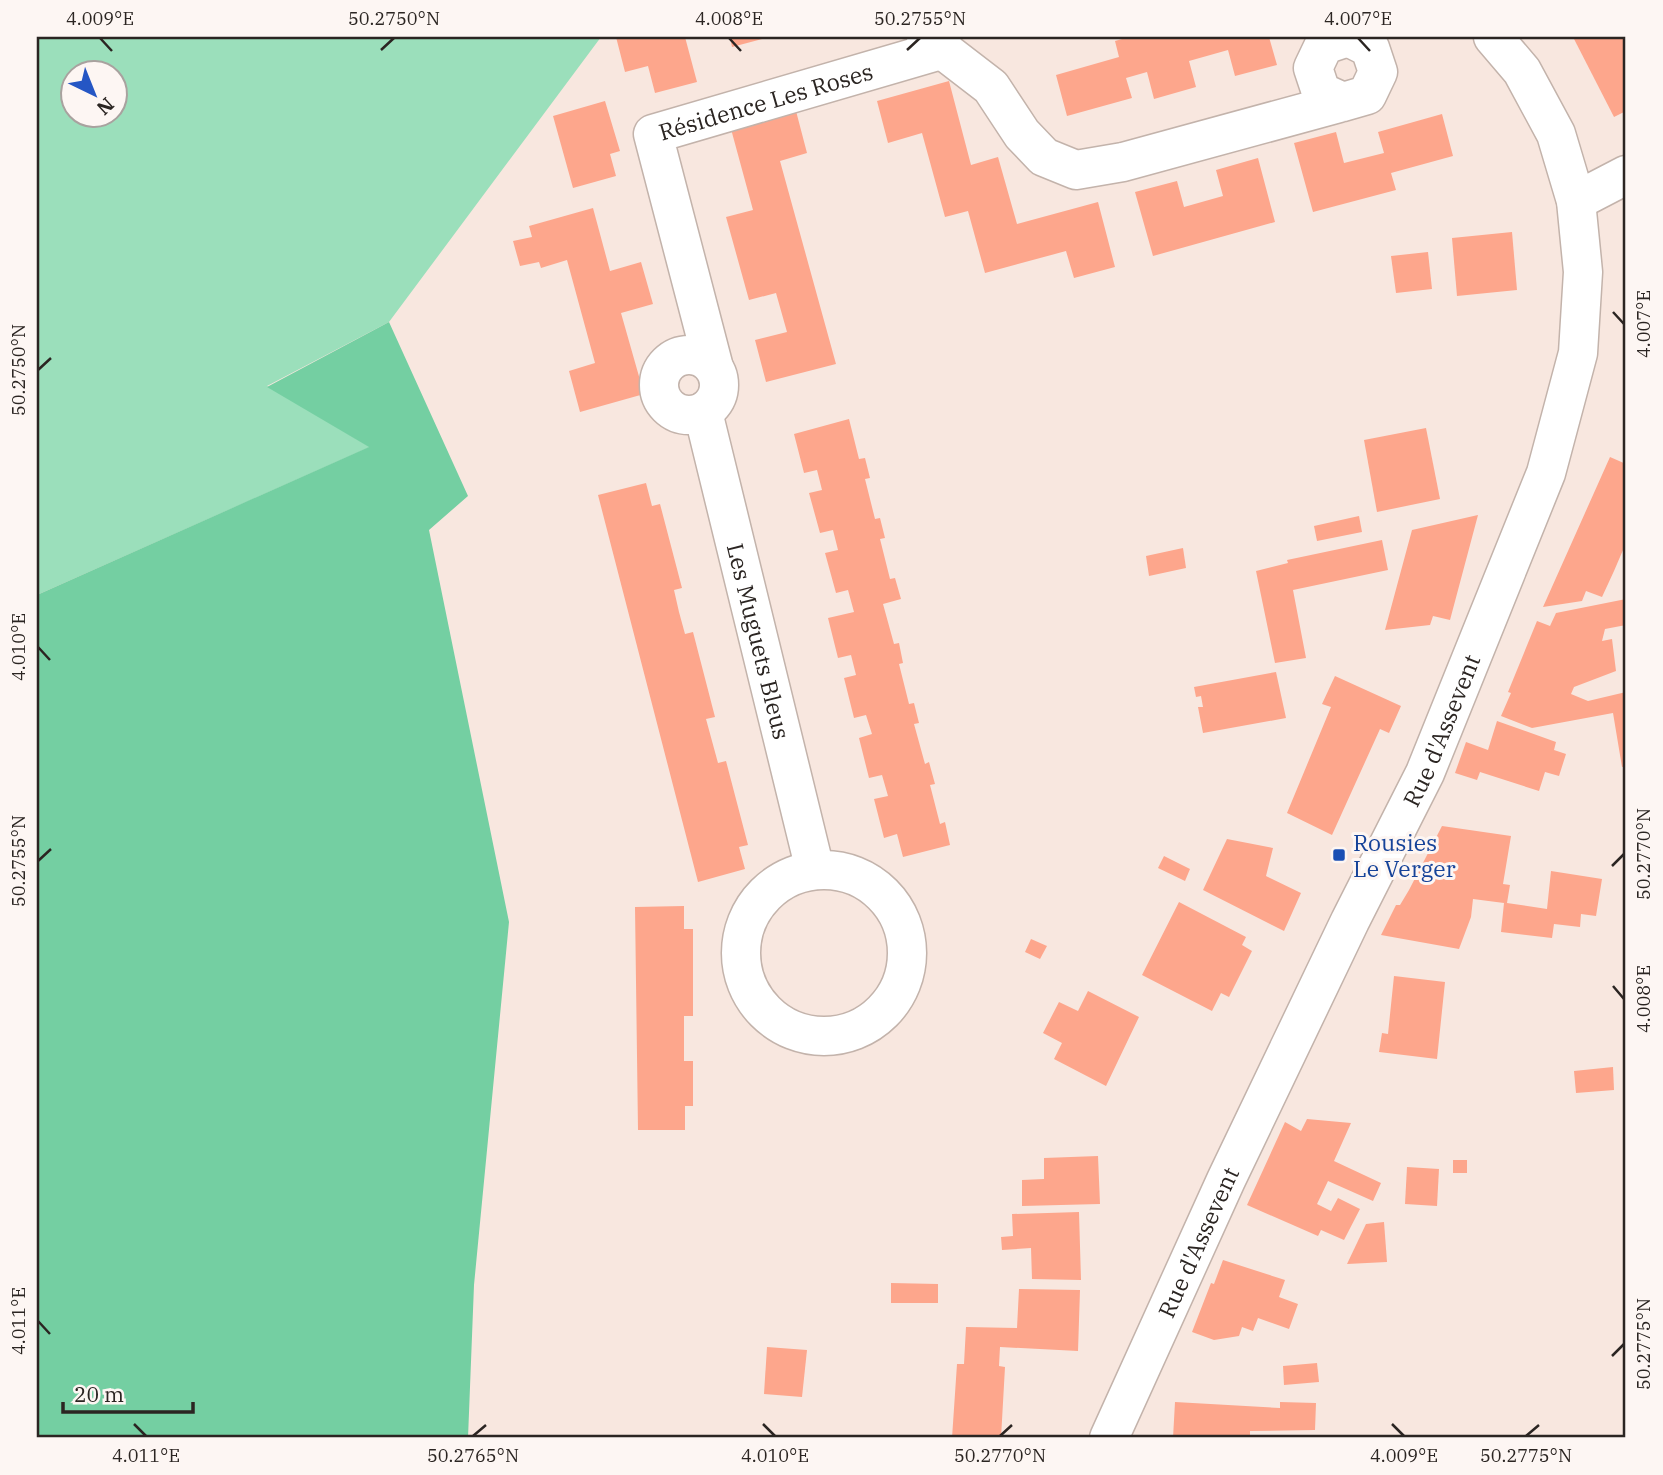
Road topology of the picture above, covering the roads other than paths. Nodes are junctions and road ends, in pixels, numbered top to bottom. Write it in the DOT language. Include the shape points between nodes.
graph roads {
  1 [pos="1493,37"];
  2 [pos="935,43"];
  3 [pos="1343,102"];
  4 [pos="1626,175"];
  5 [pos="1576,201"];
  6 [pos="713,364"];
  7 [pos="703,412"];
  8 [pos="815,870"];
  9 [pos="1109,1438"];
  1 -- 5 [label="street, Rue d'Assevent" via="1522,71 1556,134"];
  2 -- 3 [label="street, Résidence Les Roses" via="991,87 1022,134 1044,157 1076,170 1123,162"];
  2 -- 6 [label="street, Résidence Les Roses" via="653,134"];
  4 -- 5 [label="street"];
  5 -- 9 [label="street, Rue d'Assevent" via="1583,272 1578,354 1546,473 1425,773 1231,1167"];
  6 -- 7 [label="street" via="722,387 711,409"];
  6 -- 7 [label="street" via="691,353 668,362 657,384 666,407 688,417"];
  7 -- 8 [label="street, Les Muguets Bleus"];
  8 -- 8 [label="street" via="790,877 768,891 751,911 741,961 747,986 771,1016 805,1034 831,1036 856,1030 876,1018 903,979 907,956 898,914 886,897 854,875"];
}
